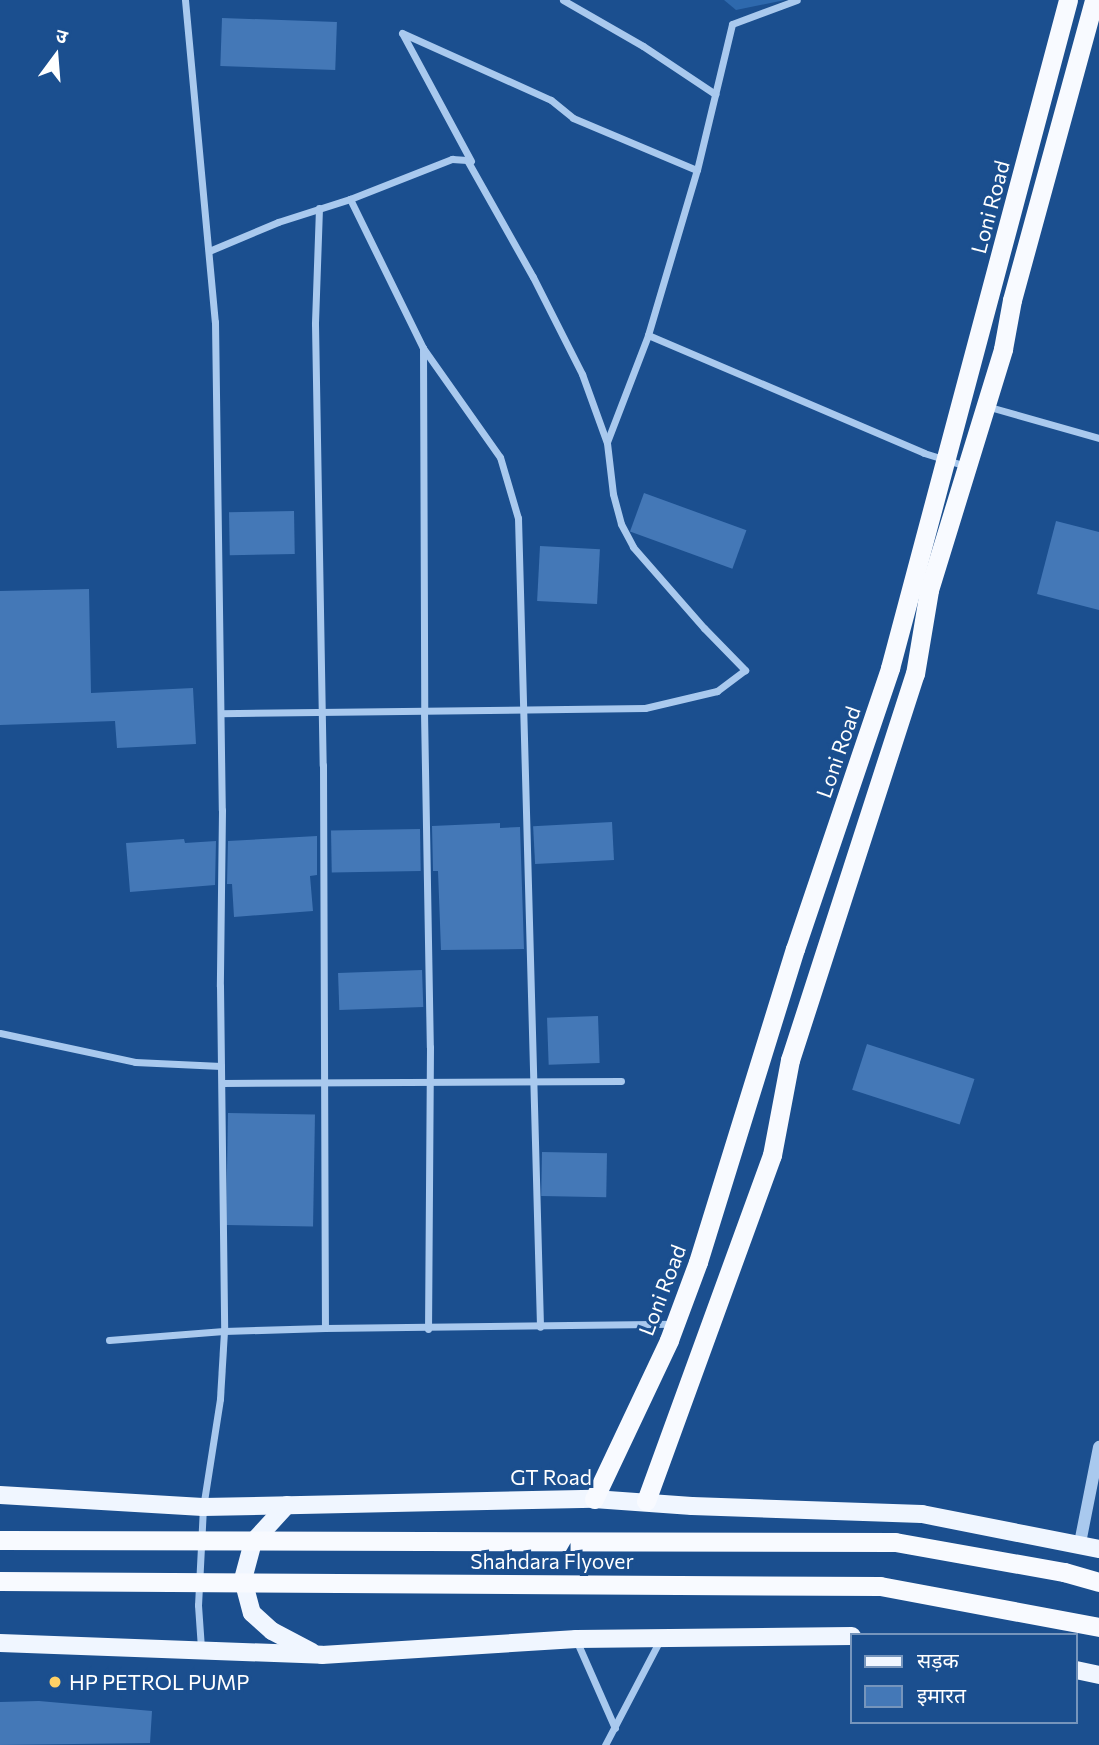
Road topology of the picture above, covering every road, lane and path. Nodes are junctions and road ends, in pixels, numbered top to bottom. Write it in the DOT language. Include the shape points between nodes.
graph roads {
  1 [pos="185,0"];
  2 [pos="563,0"];
  3 [pos="797,0"];
  4 [pos="1068,0"];
  5 [pos="1094,0"];
  6 [pos="715,94"];
  7 [pos="472,164"];
  8 [pos="697,170"];
  9 [pos="350,199"];
  10 [pos="319,208"];
  11 [pos="209,251"];
  12 [pos="648,335"];
  13 [pos="423,348"];
  14 [pos="986,406"];
  15 [pos="1099,438"];
  16 [pos="607,443"];
  17 [pos="948,460"];
  18 [pos="967,466"];
  19 [pos="524,710"];
  20 [pos="424,712"];
  21 [pos="221,713"];
  22 [pos="323,713"];
  23 [pos="0,1033"];
  24 [pos="221,1066"];
  25 [pos="621,1081"];
  26 [pos="429,1082"];
  27 [pos="222,1083"];
  28 [pos="324,1083"];
  29 [pos="534,1083"];
  30 [pos="674,1324"];
  31 [pos="540,1327"];
  32 [pos="325,1328"];
  33 [pos="428,1329"];
  34 [pos="224,1331"];
  35 [pos="109,1340"];
  36 [pos="1099,1447"];
  37 [pos="0,1495"];
  38 [pos="594,1499"];
  39 [pos="646,1501"];
  40 [pos="287,1505"];
  41 [pos="203,1507"];
  42 [pos="0,1540"];
  43 [pos="1080,1543"];
  44 [pos="1099,1549"];
  45 [pos="0,1581"];
  46 [pos="1099,1582"];
  47 [pos="1099,1627"];
  48 [pos="850,1636"];
  49 [pos="576,1639"];
  50 [pos="660,1640"];
  51 [pos="0,1643"];
  52 [pos="202,1652"];
  53 [pos="321,1655"];
  54 [pos="1078,1670"];
  55 [pos="1099,1675"];
  56 [pos="615,1727"];
  57 [pos="605,1745"];
  1 -- 11 [label="street"];
  2 -- 6 [label="street"];
  3 -- 6 [label="street" via="732,24"];
  4 -- 17 [label="highway, Loni Road"];
  5 -- 14 [label="highway"];
  6 -- 8 [label="street"];
  7 -- 8 [label="street" via="402,33 551,100 573,118"];
  7 -- 9 [label="street" via="463,158 452,159"];
  7 -- 16 [label="street" via="582,374"];
  8 -- 12 [label="street"];
  9 -- 10 [label="street"];
  9 -- 13 [label="street"];
  10 -- 11 [label="street"];
  10 -- 22 [label="street" via="315,324"];
  11 -- 21 [label="street" via="215,322"];
  12 -- 16 [label="street"];
  12 -- 17 [label="street"];
  13 -- 19 [label="street" via="500,457 512,487 518,517"];
  13 -- 20 [label="street"];
  14 -- 15 [label="street"];
  14 -- 18 [label="highway"];
  16 -- 19 [label="street" via="613,494 621,524 634,547 745,670 717,691 645,708"];
  17 -- 18 [label="street"];
  17 -- 30 [label="highway, Loni Road" via="890,668"];
  18 -- 39 [label="highway" via="929,590 915,674 790,1060 772,1155"];
  19 -- 20 [label="street"];
  19 -- 29 [label="street"];
  20 -- 22 [label="street"];
  20 -- 26 [label="street"];
  21 -- 22 [label="street"];
  21 -- 24 [label="street"];
  22 -- 28 [label="street"];
  23 -- 24 [label="street" via="135,1062"];
  24 -- 27 [label="street"];
  25 -- 29 [label="street"];
  26 -- 28 [label="street"];
  26 -- 29 [label="street"];
  26 -- 33 [label="street"];
  27 -- 28 [label="street"];
  27 -- 34 [label="street"];
  28 -- 32 [label="street"];
  29 -- 31 [label="street"];
  30 -- 31 [label="street"];
  30 -- 38 [label="highway, Loni Road"];
  31 -- 33 [label="street"];
  32 -- 33 [label="street"];
  32 -- 34 [label="street"];
  34 -- 35 [label="street"];
  34 -- 41 [label="street" via="220,1399"];
  36 -- 43 [label="street"];
  37 -- 41 [label="main road, GT Road"];
  38 -- 39 [label="main road, GT Road"];
  38 -- 40 [label="main road, GT Road"];
  39 -- 43 [label="main road, GT Road" via="922,1514"];
  40 -- 41 [label="main road, GT Road"];
  40 -- 53 [label="main road" via="253,1542 243,1580 252,1614 272,1631"];
  41 -- 52 [label="street" via="198,1605"];
  42 -- 46 [label="highway, Shahdara Flyover, bridge" via="895,1542"];
  43 -- 44 [label="main road, GT Road"];
  45 -- 47 [label="highway, Shahdara Flyover, bridge" via="880,1586"];
  48 -- 50 [label="main road" via="710,1635"];
  49 -- 50 [label="main road"];
  49 -- 53 [label="main road"];
  49 -- 56 [label="street"];
  50 -- 56 [label="street"];
  51 -- 52 [label="main road"];
  52 -- 53 [label="main road"];
  54 -- 55 [label="main road"];
  56 -- 57 [label="street"];
}
